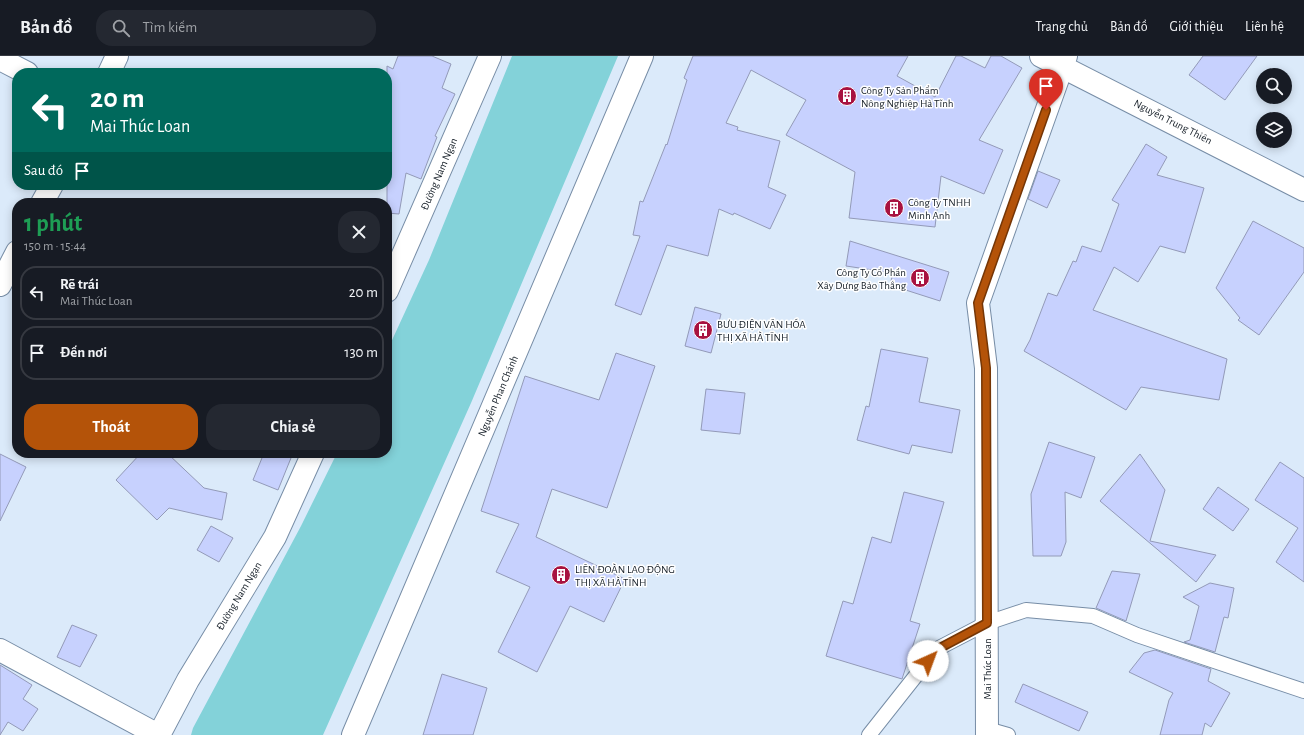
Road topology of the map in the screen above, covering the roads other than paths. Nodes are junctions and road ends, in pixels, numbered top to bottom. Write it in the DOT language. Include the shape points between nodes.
graph roads {
  1 [pos="117,56"];
  2 [pos="490,56"];
  3 [pos="642,56"];
  4 [pos="1041,56"];
  5 [pos="0,59"];
  6 [pos="1064,61"];
  7 [pos="17,68"];
  8 [pos="111,68"];
  9 [pos="1304,190"];
  10 [pos="12,262"];
  11 [pos="392,280"];
  12 [pos="0,286"];
  13 [pos="311,458"];
  14 [pos="987,623"];
  15 [pos="0,650"];
  16 [pos="1304,691"];
  17 [pos="987,732"];
  18 [pos="158,735"];
  19 [pos="353,735"];
  20 [pos="869,735"];
  21 [pos="1008,735"];
  1 -- 8 [label="street"];
  2 -- 11 [label="street, Đường Nam Ngạn"];
  3 -- 19 [label="street, Nguyễn Phan Chánh"];
  4 -- 6 [label="street, Nguyễn Trung Thiên"];
  5 -- 7 [label="street"];
  6 -- 9 [label="street, Nguyễn Trung Thiên"];
  6 -- 14 [label="street, Mai Thúc Loan" via="978,303 986,368"];
  10 -- 12 [label="street"];
  13 -- 18 [label="street, Đường Nam Ngạn" via="275,537 188,680"];
  14 -- 16 [label="lane" via="1026,610 1093,616 1137,635"];
  14 -- 17 [label="street, Mai Thúc Loan"];
  14 -- 20 [label="lane" via="938,649"];
  15 -- 18 [label="street"];
  17 -- 21 [label="lane"];
}
